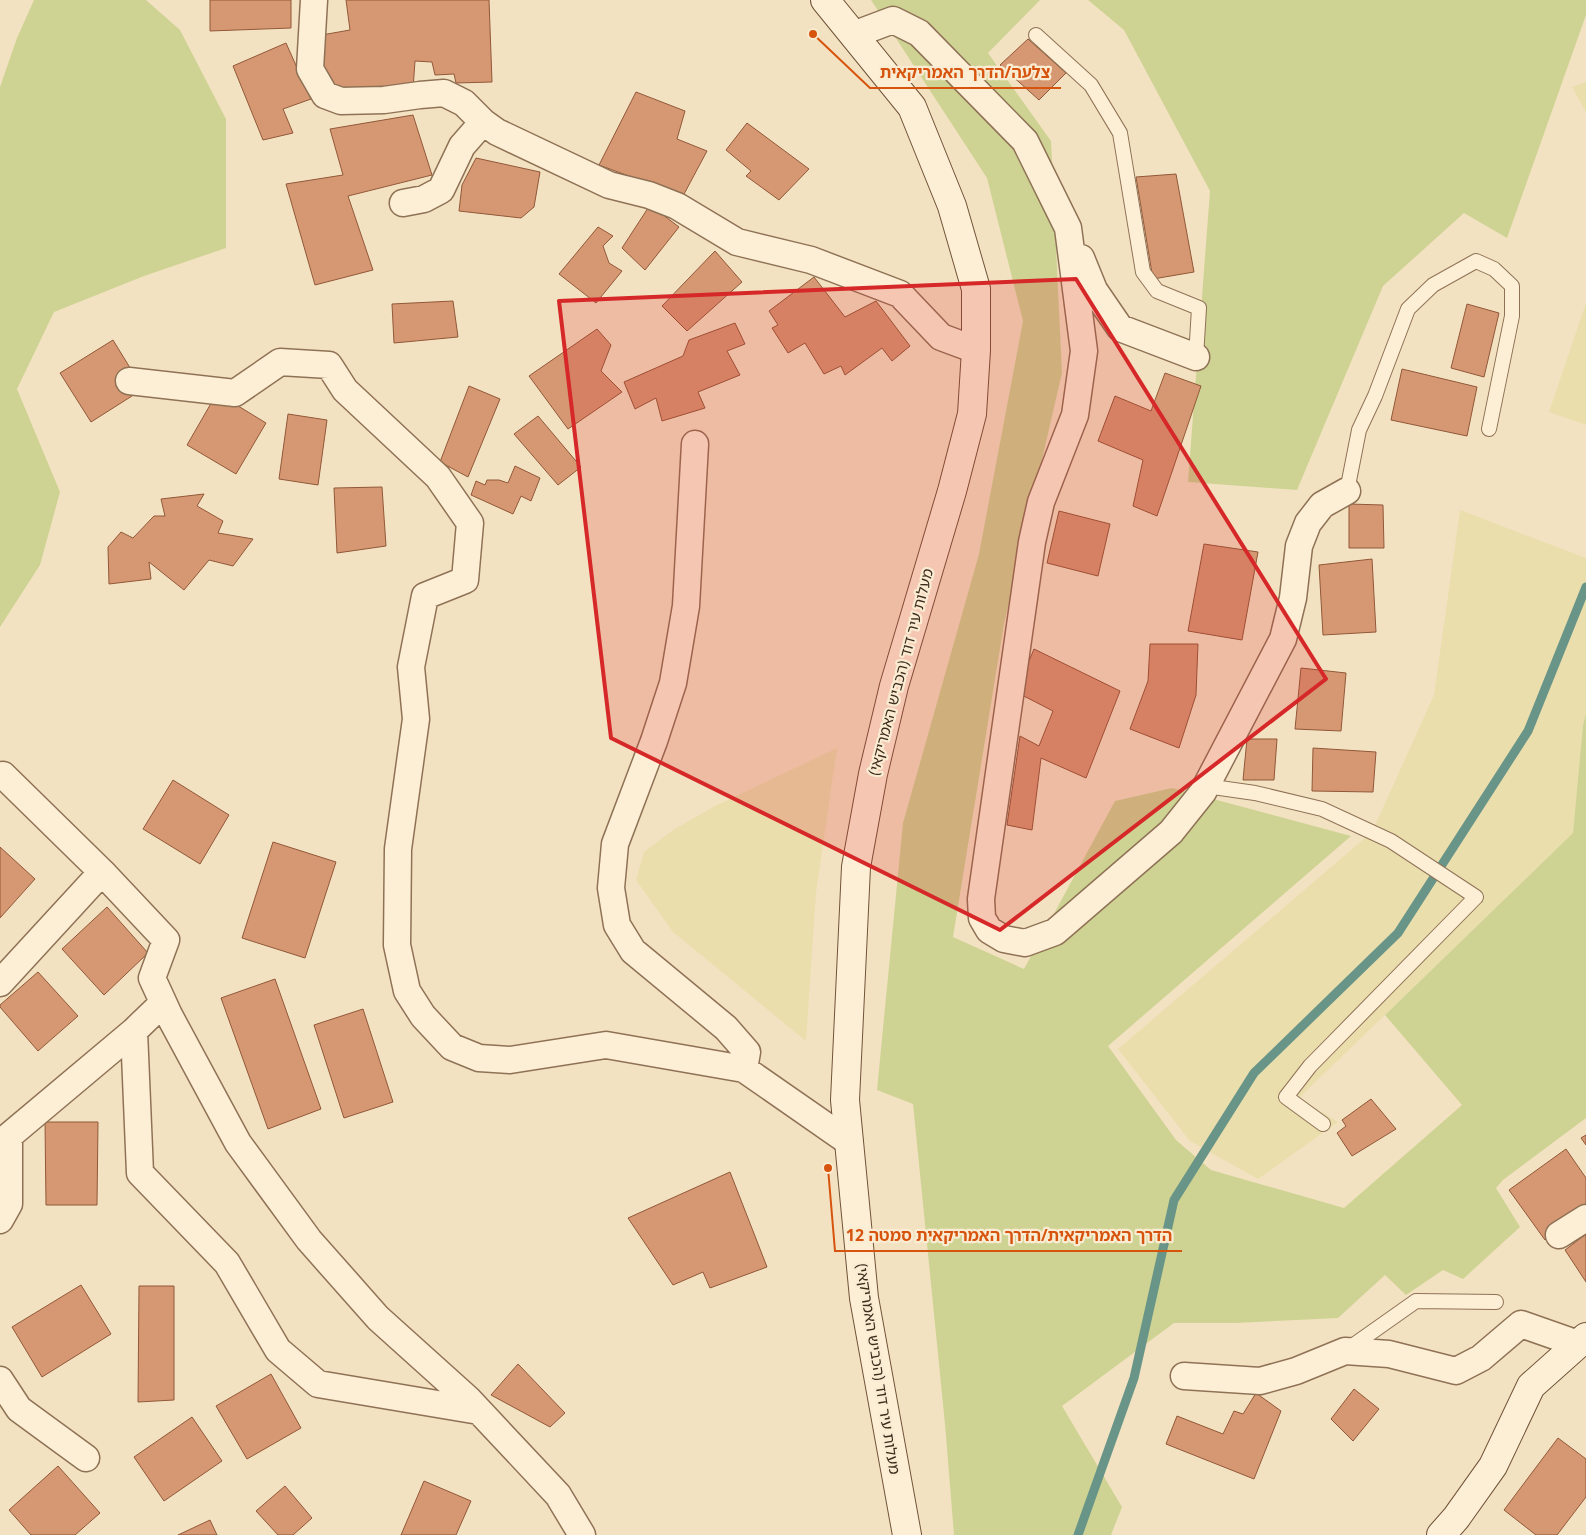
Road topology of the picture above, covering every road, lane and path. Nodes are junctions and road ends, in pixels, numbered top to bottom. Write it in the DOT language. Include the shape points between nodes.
graph roads {
  1 [pos="314,0"];
  2 [pos="825,0"];
  3 [pos="853,35"];
  4 [pos="1036,35"];
  5 [pos="482,122"];
  6 [pos="403,203"];
  7 [pos="1068,228"];
  8 [pos="976,350"];
  9 [pos="1196,357"];
  10 [pos="129,381"];
  11 [pos="1489,429"];
  12 [pos="695,444"];
  13 [pos="1348,491"];
  14 [pos="3,775"];
  15 [pos="1206,786"];
  16 [pos="102,872"];
  17 [pos="0,983"];
  18 [pos="163,1002"];
  19 [pos="134,1031"];
  20 [pos="744,1069"];
  21 [pos="1323,1124"];
  22 [pos="849,1142"];
  23 [pos="1586,1218"];
  24 [pos="0,1220"];
  25 [pos="1559,1235"];
  26 [pos="1496,1302"];
  27 [pos="1582,1341"];
  28 [pos="1345,1351"];
  29 [pos="1184,1376"];
  30 [pos="0,1380"];
  31 [pos="479,1411"];
  32 [pos="86,1458"];
  33 [pos="582,1535"];
  34 [pos="907,1535"];
  35 [pos="1441,1535"];
  1 -- 5 [label="street" via="310,69 325,95 340,101 444,93 464,103"];
  2 -- 3 [label="main road, מעלות עיר דוד (הכביש האמריקאי)"];
  3 -- 7 [label="street" via="893,20 919,33 1025,142"];
  3 -- 8 [label="main road, מעלות עיר דוד (הכביש האמריקאי)" via="912,107 952,206 976,289"];
  4 -- 9 [label="lane" via="1091,85 1120,133 1143,272 1157,291 1199,308"];
  5 -- 6 [label="street" via="462,146 441,190 424,199"];
  5 -- 8 [label="street" via="608,185 678,206 737,242 811,260 900,294 941,337"];
  7 -- 9 [label="street" via="1094,290 1120,328"];
  7 -- 15 [label="street" via="1084,351 1075,415 1041,502 1032,542 982,899 982,918 989,930 1004,939 1025,943 1055,932 1171,832"];
  8 -- 22 [label="main road, מעלות עיר דוד (הכביש האמריקאי)" via="972,414 894,686 856,867 845,1100"];
  10 -- 20 [label="street" via="235,394 280,362 329,365 345,390 438,477 470,523 465,580 425,596 411,667 416,719 398,849 397,944 407,991 422,1016 452,1046 479,1058 510,1060 606,1045"];
  11 -- 13 [label="lane" via="1512,316 1512,286 1494,269 1476,261 1433,285 1408,309 1359,430"];
  12 -- 20 [label="street" via="686,606 673,683 615,844 611,888 617,925 633,951 726,1028 747,1052"];
  13 -- 15 [label="street" via="1322,506 1308,523 1300,546 1284,639"];
  14 -- 16 [label="street"];
  15 -- 21 [label="lane" via="1255,793 1322,809 1391,841 1476,897 1310,1066 1286,1096"];
  16 -- 17 [label="street"];
  16 -- 18 [label="street" via="166,940 152,978"];
  18 -- 19 [label="street"];
  18 -- 31 [label="street" via="238,1143 308,1240 378,1318"];
  19 -- 24 [label="street" via="10,1136 9,1204"];
  19 -- 31 [label="street" via="140,1173 227,1263 278,1350 318,1384"];
  20 -- 22 [label="street"];
  22 -- 34 [label="main road, מעלות עיר דוד (הכביש האמריקאי)" via="864,1298"];
  23 -- 25 [label="street"];
  26 -- 28 [label="lane" via="1416,1301"];
  27 -- 28 [label="street" via="1521,1324 1481,1358 1456,1371 1389,1354"];
  27 -- 35 [label="main road" via="1531,1386 1493,1466"];
  28 -- 29 [label="street" via="1296,1371 1260,1381"];
  30 -- 32 [label="street" via="19,1409"];
  31 -- 33 [label="street" via="558,1495"];
}
